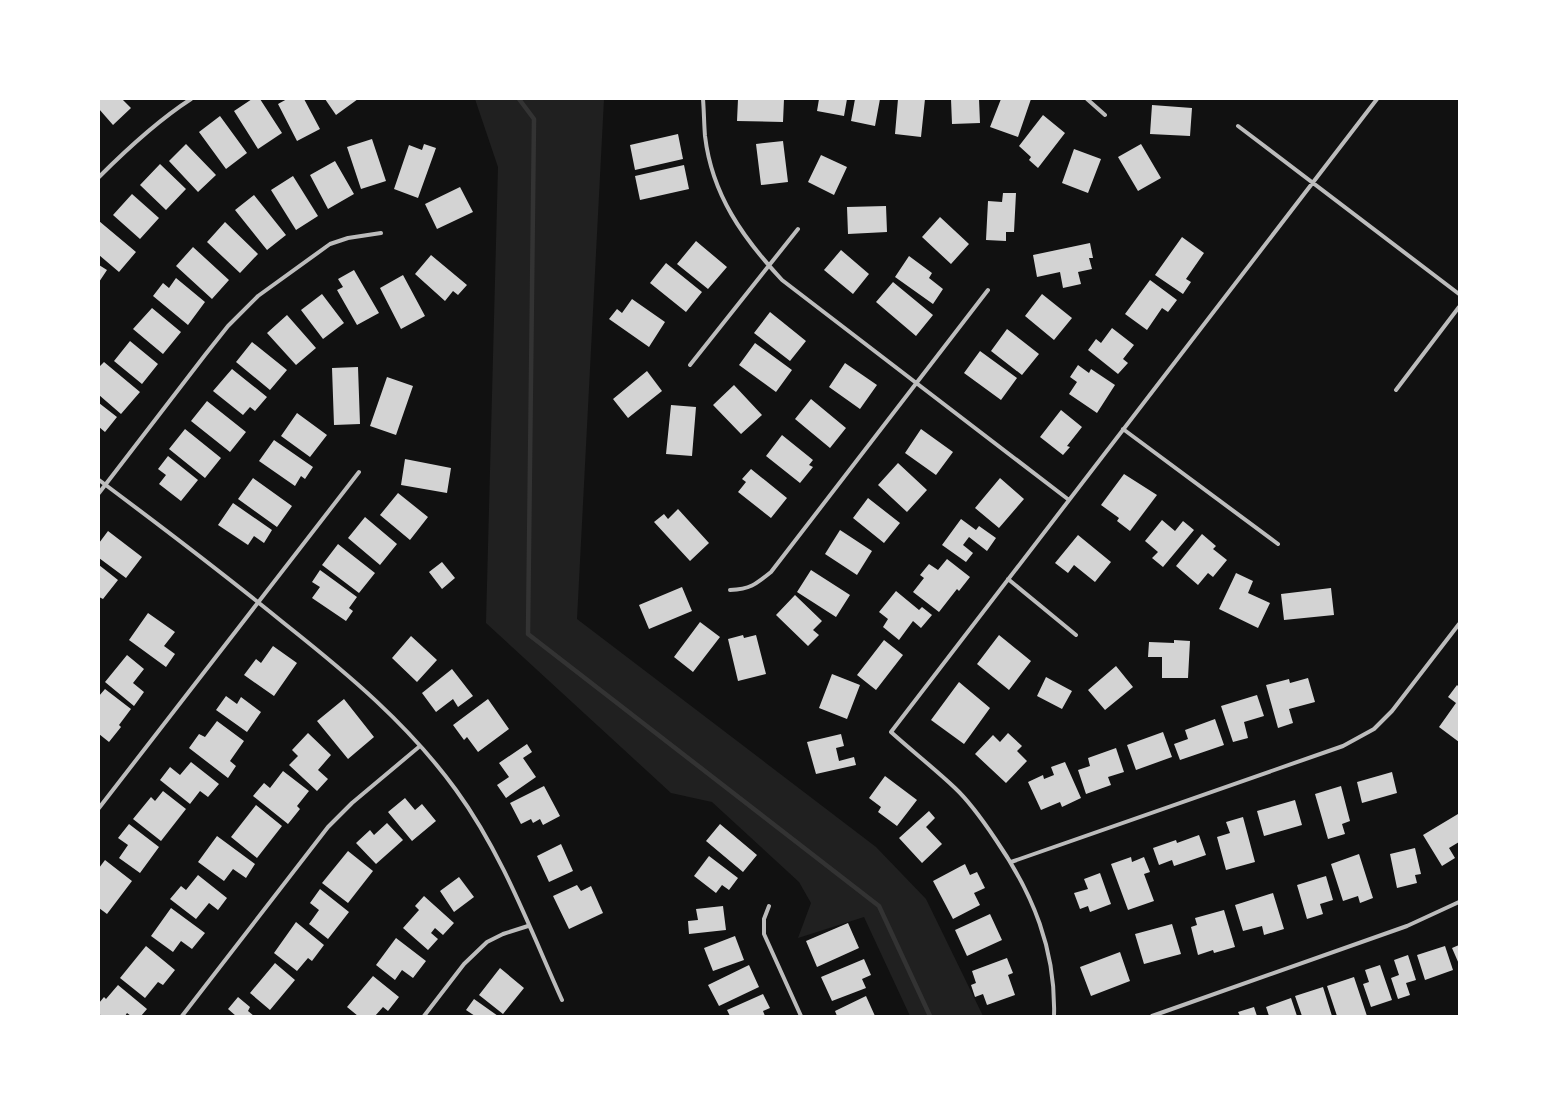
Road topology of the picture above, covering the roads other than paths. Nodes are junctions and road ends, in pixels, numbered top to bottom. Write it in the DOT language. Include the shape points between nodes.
graph roads {
  1 [pos="191,99"];
  2 [pos="703,99"];
  3 [pos="1087,99"];
  4 [pos="1377,99"];
  5 [pos="1105,114"];
  6 [pos="1238,126"];
  7 [pos="99,177"];
  8 [pos="1314,182"];
  9 [pos="798,229"];
  10 [pos="381,233"];
  11 [pos="768,265"];
  12 [pos="988,290"];
  13 [pos="1459,294"];
  14 [pos="1459,307"];
  15 [pos="690,365"];
  16 [pos="917,383"];
  17 [pos="1396,390"];
  18 [pos="1123,429"];
  19 [pos="359,472"];
  20 [pos="99,480"];
  21 [pos="105,485"];
  22 [pos="99,493"];
  23 [pos="1069,500"];
  24 [pos="1278,544"];
  25 [pos="1008,579"];
  26 [pos="730,590"];
  27 [pos="258,601"];
  28 [pos="1459,624"];
  29 [pos="1076,635"];
  30 [pos="420,746"];
  31 [pos="99,808"];
  32 [pos="1011,862"];
  33 [pos="1459,902"];
  34 [pos="769,906"];
  35 [pos="528,926"];
  36 [pos="562,1000"];
  37 [pos="182,1016"];
  38 [pos="424,1016"];
  39 [pos="801,1016"];
  40 [pos="1054,1016"];
  41 [pos="1152,1016"];
  1 -- 7 [label="street" via="127,149"];
  2 -- 11 [label="street" via="705,136 717,184 738,228"];
  3 -- 5 [label="street"];
  4 -- 8 [label="street"];
  6 -- 8 [label="street"];
  8 -- 13 [label="street"];
  8 -- 18 [label="street"];
  9 -- 11 [label="street"];
  10 -- 21 [label="street" via="348,238 330,244 258,296 224,332"];
  11 -- 15 [label="street"];
  11 -- 16 [label="street" via="782,280"];
  12 -- 16 [label="street"];
  14 -- 17 [label="street"];
  16 -- 23 [label="street"];
  16 -- 26 [label="street" via="771,572 755,585"];
  18 -- 23 [label="street"];
  18 -- 24 [label="street"];
  19 -- 27 [label="street"];
  20 -- 21 [label="street"];
  21 -- 22 [label="street"];
  21 -- 27 [label="street"];
  23 -- 25 [label="street"];
  25 -- 29 [label="street"];
  25 -- 32 [label="street" via="891,732 956,789 983,821"];
  27 -- 30 [label="street" via="375,698"];
  27 -- 31 [label="street"];
  28 -- 32 [label="street" via="1392,711 1374,729 1357,739"];
  30 -- 35 [label="street" via="457,791 475,818 505,872"];
  30 -- 37 [label="street" via="352,803 328,827"];
  32 -- 40 [label="street" via="1039,919 1047,946"];
  33 -- 41 [label="street" via="1407,926"];
  34 -- 39 [label="street" via="764,919 764,934"];
  35 -- 36 [label="street"];
  35 -- 38 [label="street" via="487,942 464,964"];
}
